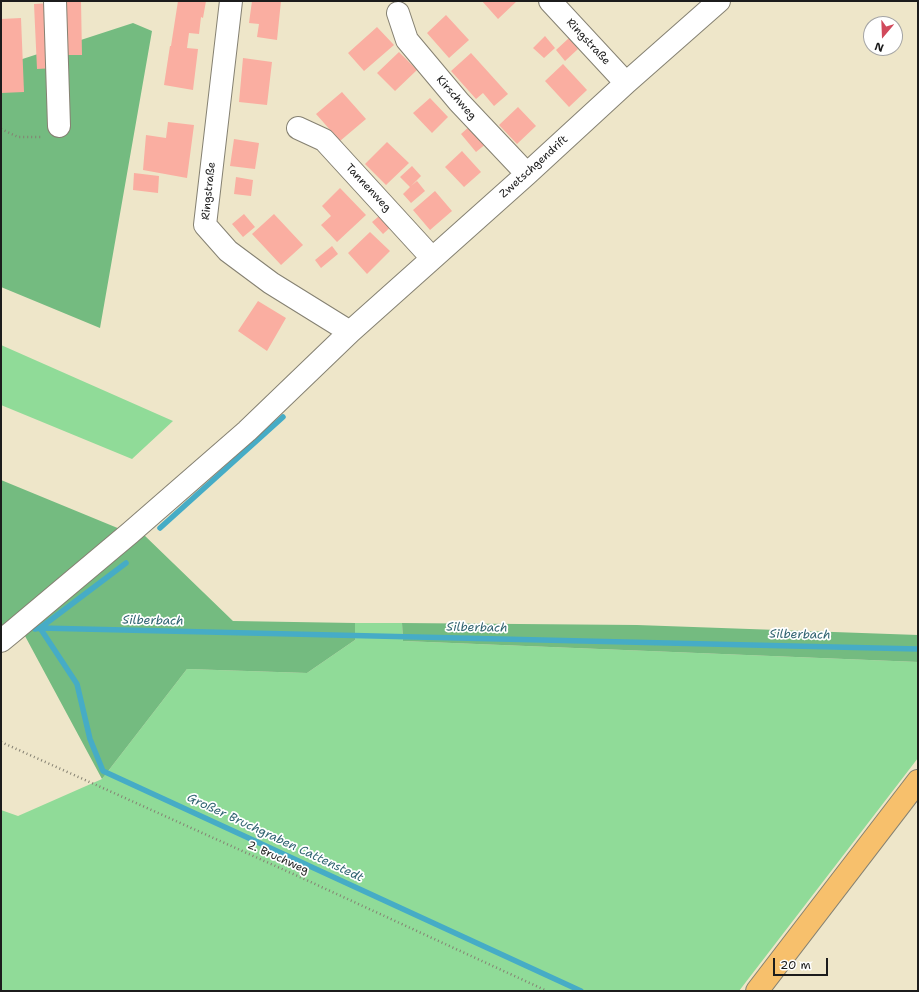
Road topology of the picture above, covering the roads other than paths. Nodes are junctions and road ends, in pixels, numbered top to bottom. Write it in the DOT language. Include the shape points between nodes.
graph roads {
  1 [pos="55,1"];
  2 [pos="232,1"];
  3 [pos="550,1"];
  4 [pos="719,1"];
  5 [pos="398,14"];
  6 [pos="626,83"];
  7 [pos="59,126"];
  8 [pos="298,128"];
  9 [pos="527,174"];
  10 [pos="432,258"];
  11 [pos="350,332"];
  12 [pos="1,641"];
  13 [pos="918,781"];
  14 [pos="757,991"];
  1 -- 7 [label="street"];
  2 -- 11 [label="street, Ringstraße" via="205,225 228,251 271,283"];
  3 -- 6 [label="street, Ringstraße"];
  4 -- 6 [label="street, Zwetschgendrift"];
  5 -- 9 [label="street, Kirschweg" via="407,40 459,102"];
  6 -- 9 [label="street, Zwetschgendrift"];
  8 -- 10 [label="street, Tannenweg" via="324,140"];
  9 -- 10 [label="street, Zwetschgendrift"];
  10 -- 11 [label="street, Zwetschgendrift"];
  11 -- 12 [label="street, Zwetschgendrift" via="247,431"];
  13 -- 14 [label="main road"];
}
